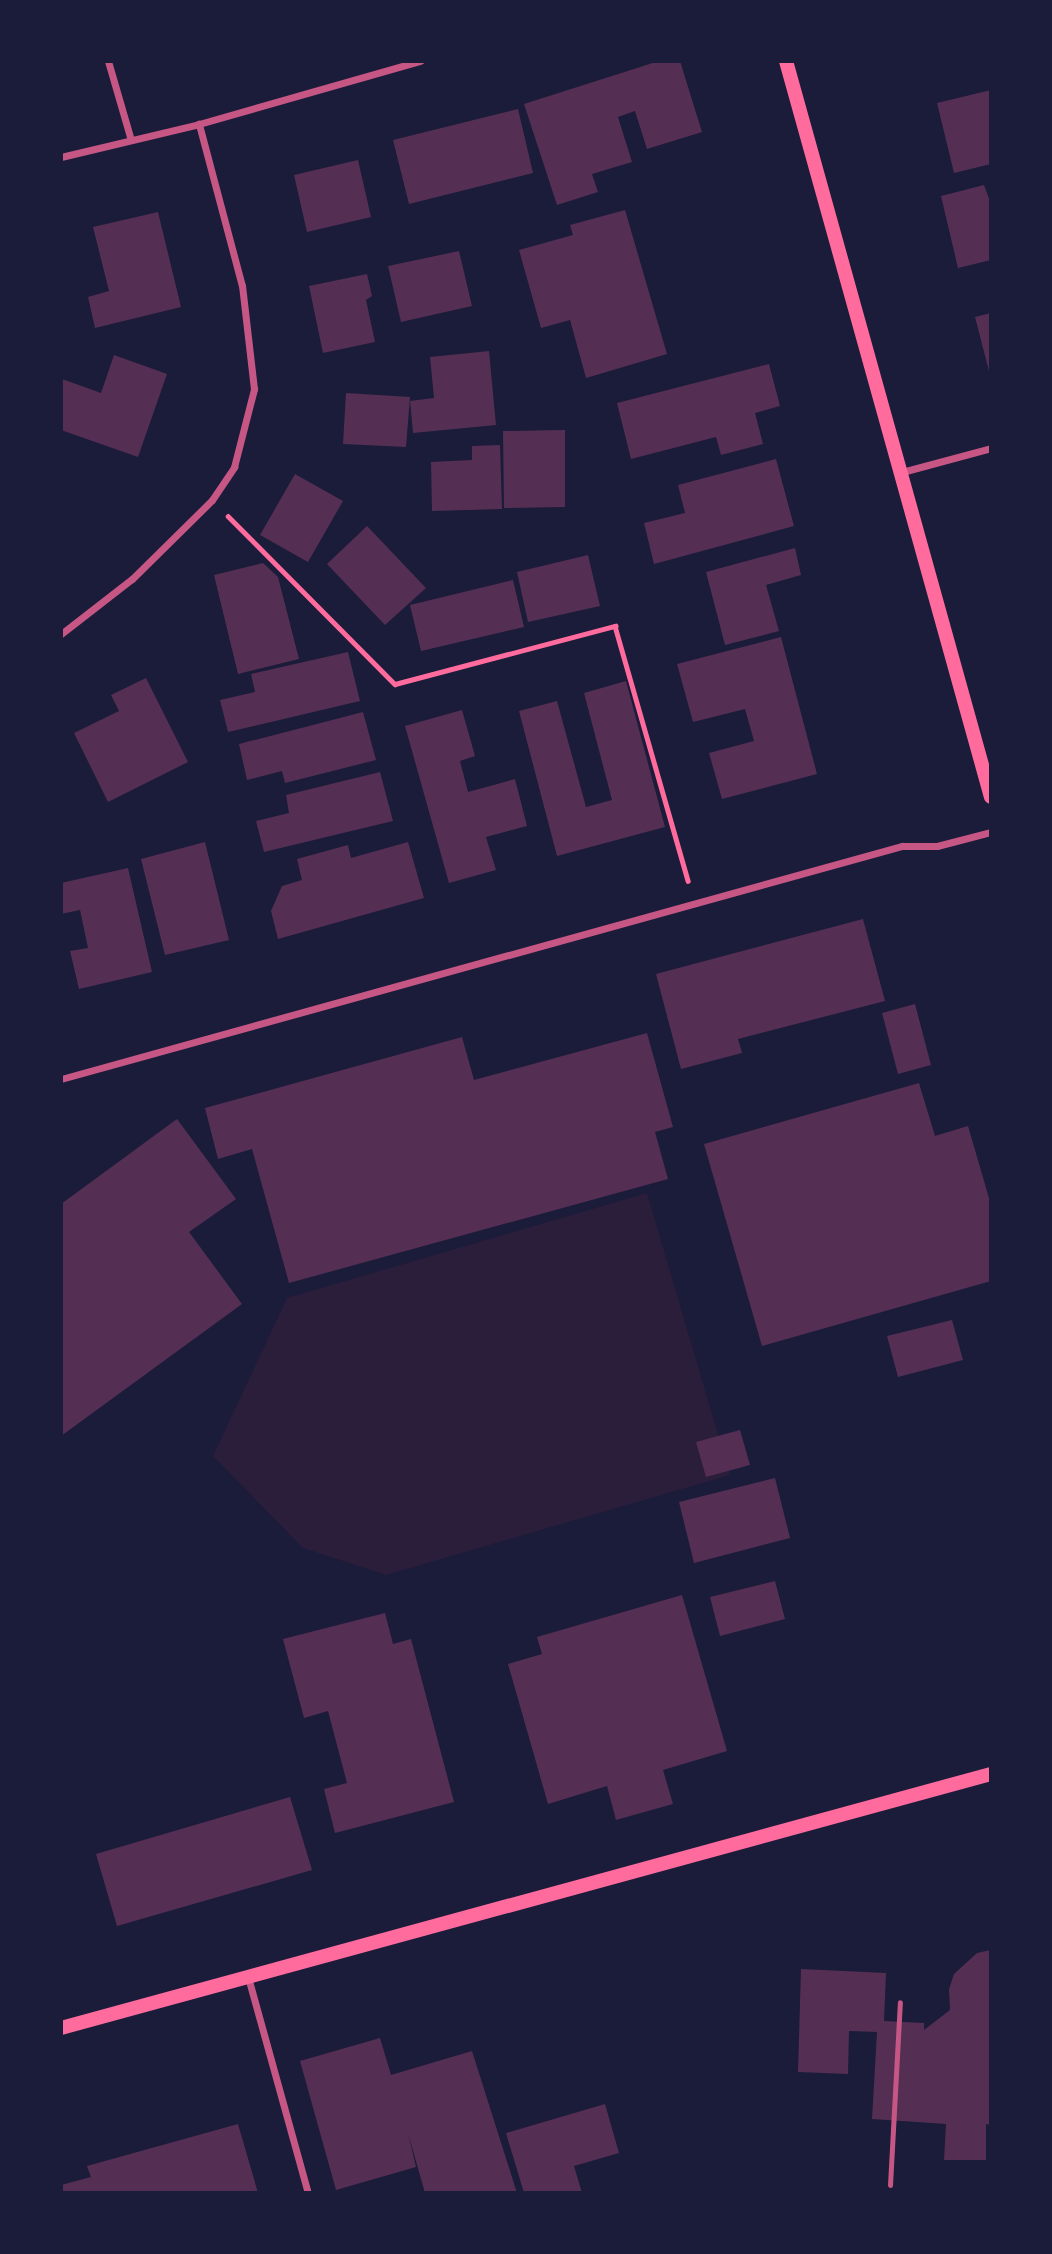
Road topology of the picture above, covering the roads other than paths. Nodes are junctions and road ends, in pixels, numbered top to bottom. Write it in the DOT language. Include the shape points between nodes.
graph roads {
  1 [pos="108,61"];
  2 [pos="420,61"];
  3 [pos="786,61"];
  4 [pos="199,124"];
  5 [pos="131,140"];
  6 [pos="61,157"];
  7 [pos="991,448"];
  8 [pos="902,472"];
  9 [pos="61,634"];
  10 [pos="991,797"];
  11 [pos="991,832"];
  12 [pos="61,1079"];
  13 [pos="991,1774"];
  14 [pos="247,1977"];
  15 [pos="900,2002"];
  16 [pos="61,2028"];
  17 [pos="890,2185"];
  18 [pos="308,2193"];
  1 -- 5 [label="street"];
  2 -- 4 [label="street"];
  3 -- 8 [label="main road"];
  4 -- 5 [label="street"];
  4 -- 9 [label="street" via="242,286 254,389 234,467 212,500 132,579"];
  5 -- 6 [label="street"];
  7 -- 8 [label="street"];
  8 -- 10 [label="main road"];
  11 -- 12 [label="street" via="937,846 902,846"];
  13 -- 14 [label="main road"];
  14 -- 16 [label="main road"];
  14 -- 18 [label="street"];
  15 -- 17 [label="lane"];
}
